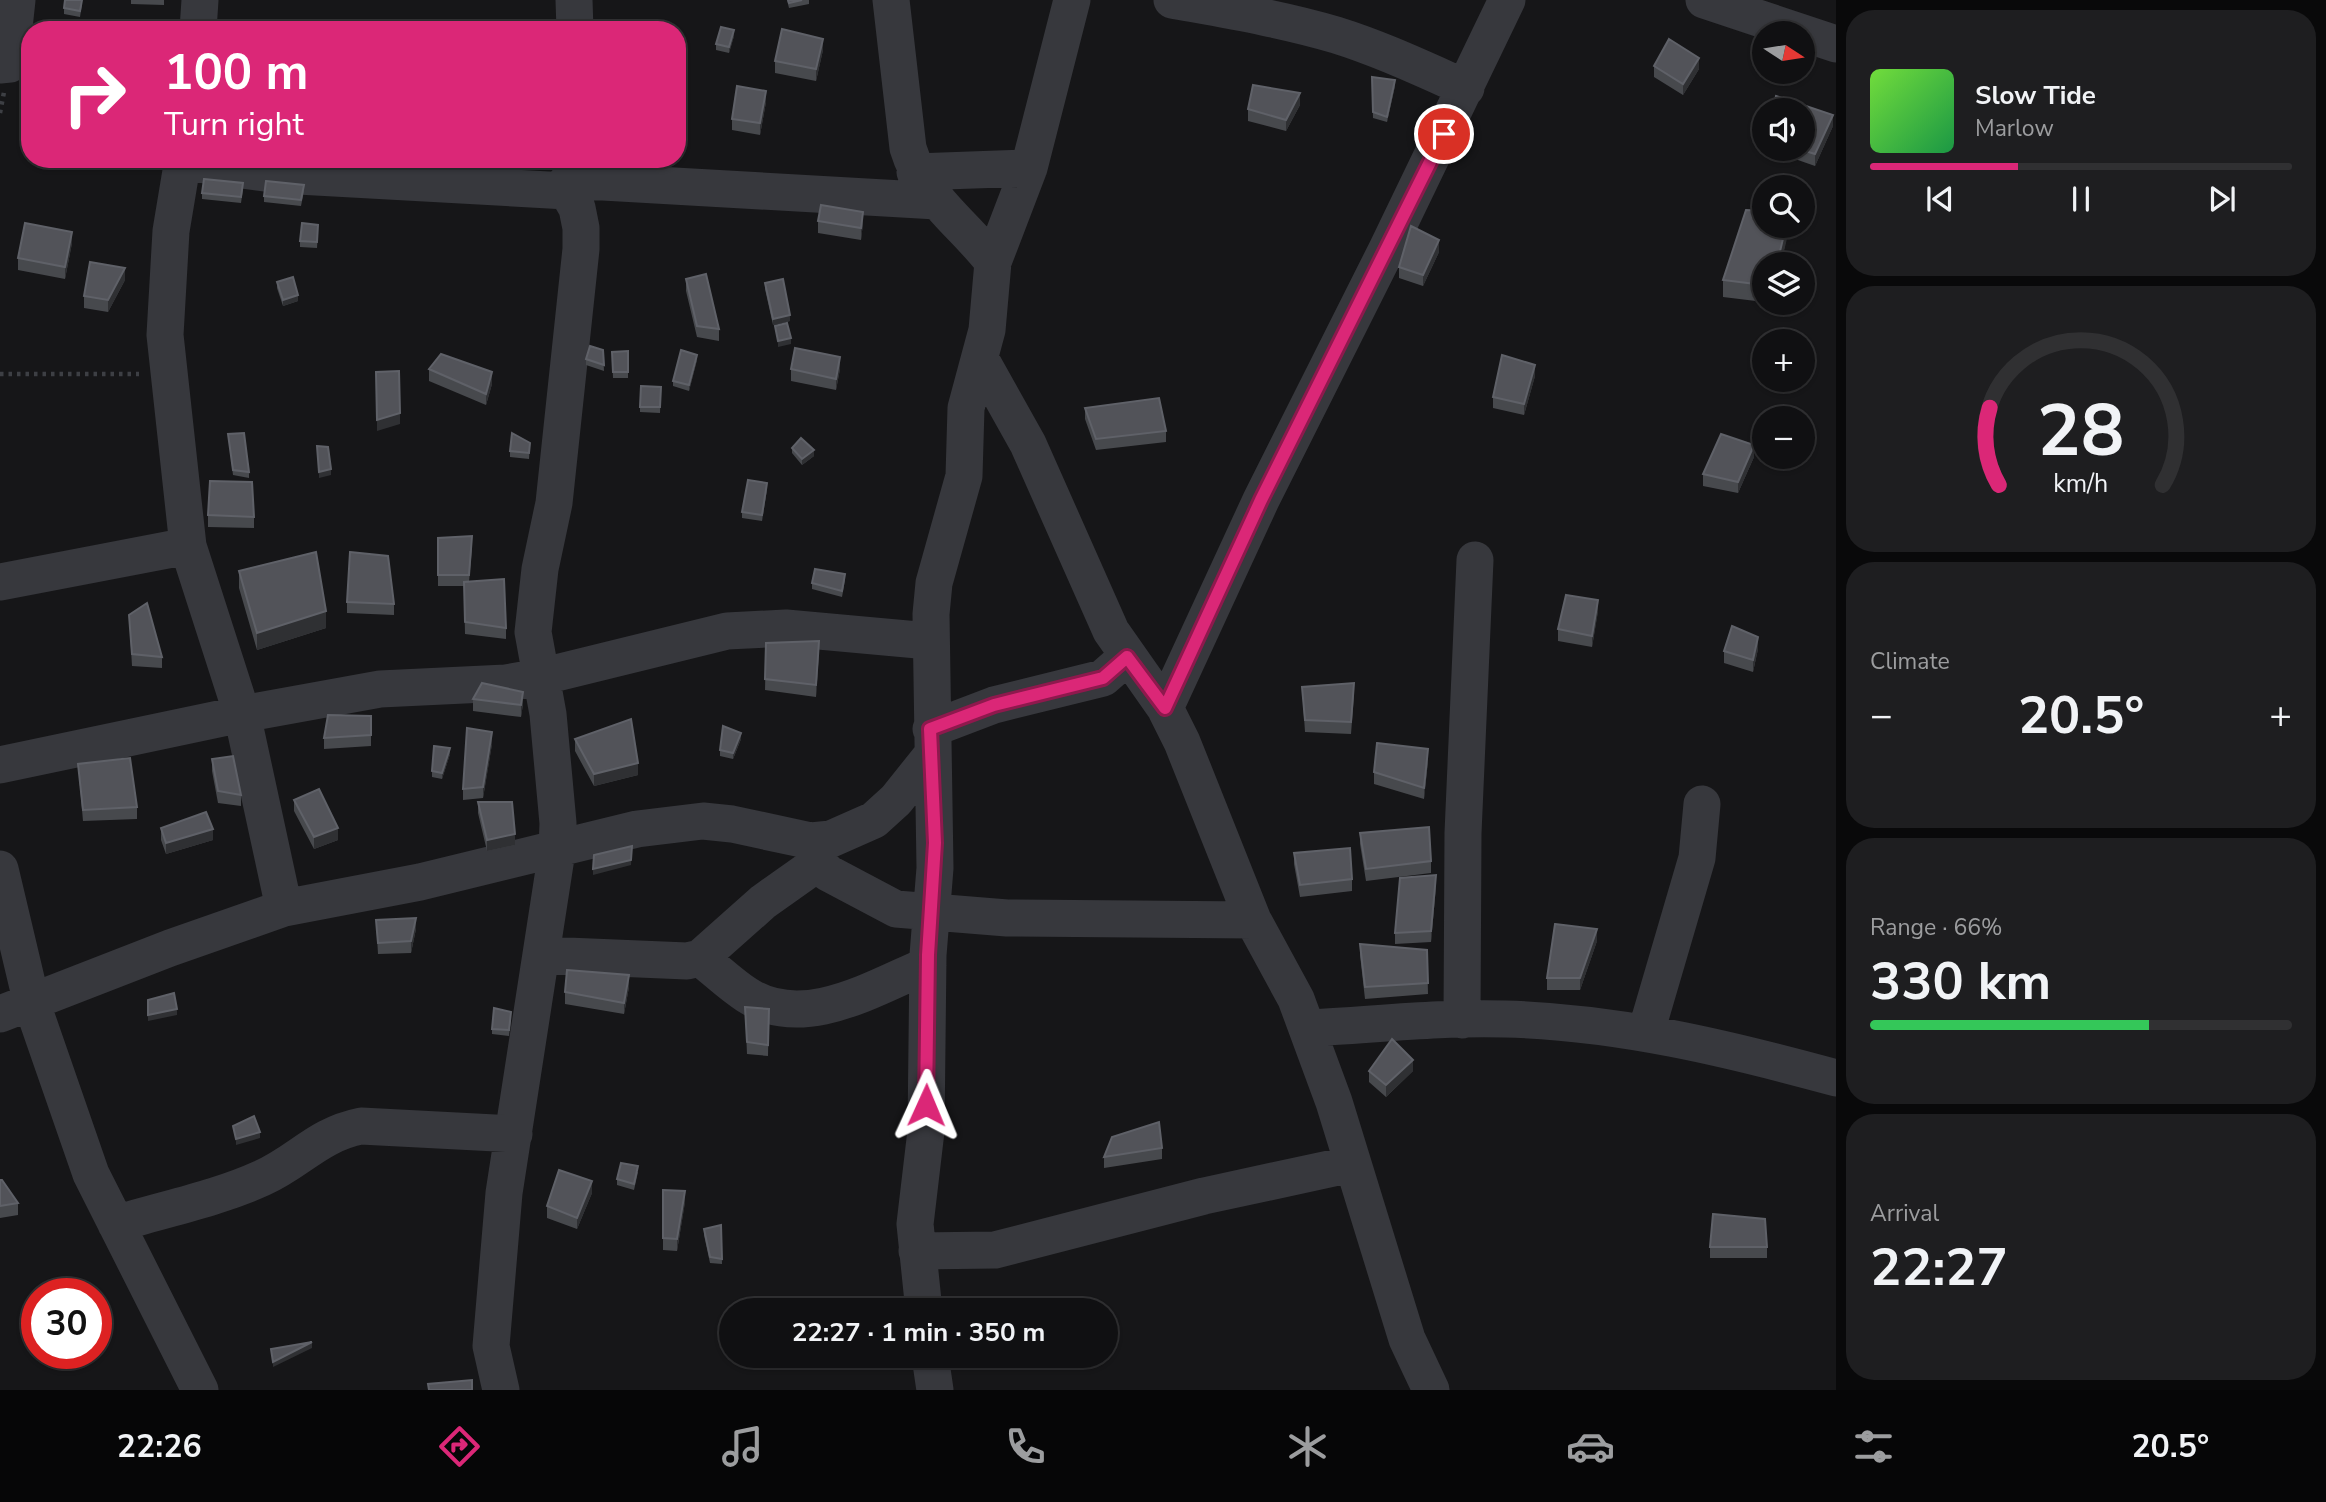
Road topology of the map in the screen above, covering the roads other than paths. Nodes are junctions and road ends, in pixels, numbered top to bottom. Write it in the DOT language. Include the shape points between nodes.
graph roads {
  1 [pos="17,0"];
  2 [pos="200,0"];
  3 [pos="575,0"];
  4 [pos="891,0"];
  5 [pos="1072,0"];
  6 [pos="1172,0"];
  7 [pos="1507,0"];
  8 [pos="1704,0"];
  9 [pos="199,21"];
  10 [pos="575,21"];
  11 [pos="1836,44"];
  12 [pos="0,65"];
  13 [pos="1466,88"];
  14 [pos="182,168"];
  15 [pos="232,168"];
  16 [pos="1029,168"];
  17 [pos="915,172"];
  18 [pos="568,177"];
  19 [pos="937,201"];
  20 [pos="993,262"];
  21 [pos="981,360"];
  22 [pos="188,546"];
  23 [pos="1475,560"];
  24 [pos="0,582"];
  25 [pos="929,640"];
  26 [pos="1127,657"];
  27 [pos="540,677"];
  28 [pos="1165,708"];
  29 [pos="242,713"];
  30 [pos="931,742"];
  31 [pos="0,765"];
  32 [pos="1702,804"];
  33 [pos="557,850"];
  34 [pos="815,852"];
  35 [pos="0,869"];
  36 [pos="284,908"];
  37 [pos="931,912"];
  38 [pos="1253,920"];
  39 [pos="543,955"];
  40 [pos="700,958"];
  41 [pos="928,965"];
  42 [pos="16,1009"];
  43 [pos="1462,1020"];
  44 [pos="1307,1028"];
  45 [pos="1646,1031"];
  46 [pos="1836,1078"];
  47 [pos="514,1134"];
  48 [pos="1353,1164"];
  49 [pos="116,1224"];
  50 [pos="916,1251"];
  51 [pos="921,1298"];
  52 [pos="932,1368"];
  53 [pos="200,1390"];
  54 [pos="500,1390"];
  55 [pos="935,1390"];
  56 [pos="1431,1390"];
  1 -- 12 [label="street" via="10,64"];
  2 -- 9 [label="street"];
  3 -- 10 [label="street"];
  4 -- 17 [label="street" via="908,148"];
  5 -- 16 [label="street"];
  6 -- 13 [label="street" via="1335,35"];
  7 -- 13 [label="street"];
  8 -- 11 [label="street"];
  13 -- 28 [label="street" via="1261,500"];
  14 -- 22 [label="street" via="165,295 168,374"];
  15 -- 18 [label="street" via="280,175"];
  16 -- 17 [label="street"];
  16 -- 20 [label="street"];
  17 -- 19 [label="street"];
  18 -- 19 [label="street"];
  18 -- 27 [label="street" via="582,228 581,250 554,503 533,632"];
  19 -- 20 [label="street"];
  20 -- 21 [label="street"];
  21 -- 25 [label="street" via="966,408 964,476 934,583"];
  21 -- 26 [label="street" via="1028,444 1111,631"];
  22 -- 24 [label="street"];
  22 -- 29 [label="street"];
  23 -- 43 [label="street" via="1463,833"];
  25 -- 27 [label="street" via="763,627 727,631"];
  25 -- 30 [label="street"];
  26 -- 28 [label="street"];
  26 -- 30 [label="street" via="1103,678 994,705"];
  27 -- 29 [label="street" via="380,690"];
  27 -- 33 [label="street" via="548,714"];
  28 -- 38 [label="street"];
  29 -- 31 [label="street"];
  29 -- 36 [label="street"];
  30 -- 34 [label="street" via="895,800 874,820 831,839"];
  30 -- 37 [label="street" via="935,843"];
  32 -- 45 [label="street" via="1696,858"];
  33 -- 34 [label="street" via="637,829 703,821"];
  33 -- 36 [label="street"];
  33 -- 39 [label="street"];
  34 -- 37 [label="street" via="828,873 887,906"];
  34 -- 40 [label="street"];
  35 -- 42 [label="street"];
  36 -- 42 [label="street"];
  37 -- 38 [label="street" via="1090,920"];
  37 -- 41 [label="street"];
  38 -- 44 [label="street"];
  39 -- 40 [label="street"];
  39 -- 47 [label="street"];
  40 -- 41 [label="street" via="749,997 792,1008 835,1004"];
  41 -- 50 [label="street" via="926,1131 916,1200"];
  42 -- 49 [label="street"];
  43 -- 44 [label="street"];
  43 -- 45 [label="street" via="1504,1019"];
  44 -- 48 [label="street"];
  45 -- 46 [label="street"];
  47 -- 49 [label="street" via="362,1126 345,1129 260,1179"];
  47 -- 54 [label="street" via="504,1193 491,1346"];
  48 -- 50 [label="street" via="1204,1196 995,1250"];
  48 -- 56 [label="street" via="1407,1339"];
  49 -- 53 [label="street"];
  50 -- 51 [label="street"];
  52 -- 55 [label="street"];
}
